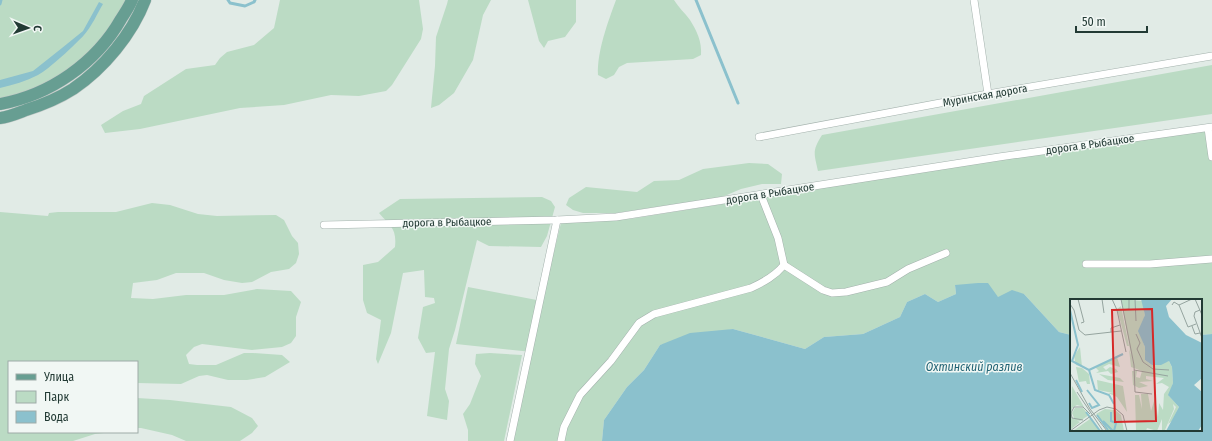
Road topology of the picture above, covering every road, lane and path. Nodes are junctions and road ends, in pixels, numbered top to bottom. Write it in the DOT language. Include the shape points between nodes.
graph roads {
  1 [pos="132,0"];
  2 [pos="145,0"];
  3 [pos="974,0"];
  4 [pos="1212,56"];
  5 [pos="988,94"];
  6 [pos="0,104"];
  7 [pos="0,118"];
  8 [pos="1210,127"];
  9 [pos="759,137"];
  10 [pos="1212,157"];
  11 [pos="761,195"];
  12 [pos="557,220"];
  13 [pos="324,225"];
  14 [pos="946,253"];
  15 [pos="1212,259"];
  16 [pos="1086,264"];
  17 [pos="784,265"];
  18 [pos="510,441"];
  19 [pos="561,441"];
  1 -- 6 [label="main road" via="116,28 96,53 70,75 44,90"];
  2 -- 7 [label="main road" via="140,14 119,46 101,66 74,88 46,103"];
  3 -- 5 [label="street"];
  4 -- 5 [label="street, Муринская дорога"];
  5 -- 9 [label="street, Муринская дорога"];
  8 -- 10 [label="street"];
  8 -- 11 [label="street, дорога в Рыбацкое"];
  11 -- 12 [label="street, дорога в Рыбацкое" via="616,217"];
  11 -- 17 [label="street" via="778,238"];
  12 -- 13 [label="street, дорога в Рыбацкое"];
  12 -- 18 [label="street"];
  14 -- 17 [label="street" via="908,269 887,282 846,292 832,293 823,290"];
  15 -- 16 [label="street" via="1150,264"];
  17 -- 19 [label="street" via="765,282 751,288 654,314 639,323 611,361 580,395 564,427"];
}
